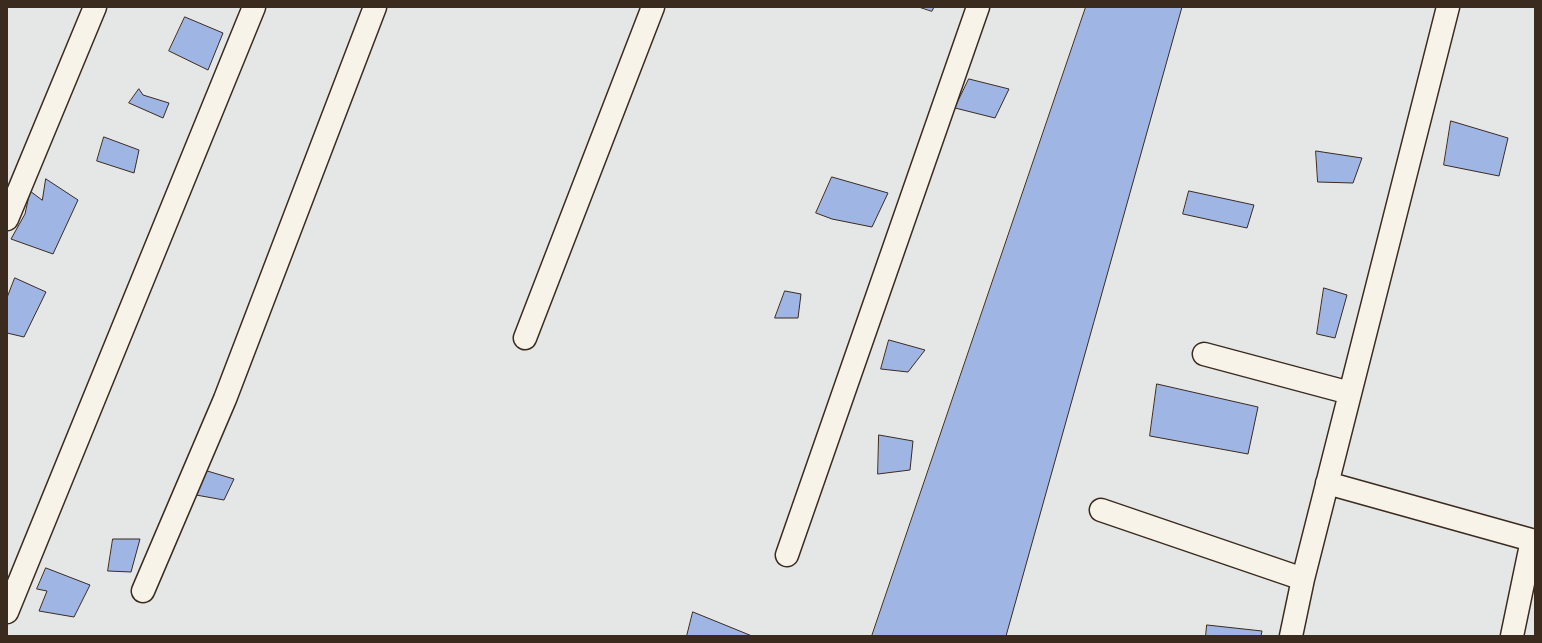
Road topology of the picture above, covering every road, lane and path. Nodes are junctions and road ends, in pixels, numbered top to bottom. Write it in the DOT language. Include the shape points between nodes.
graph roads {
  1 [pos="95,7"];
  2 [pos="254,7"];
  3 [pos="375,7"];
  4 [pos="653,7"];
  5 [pos="978,7"];
  6 [pos="1448,7"];
  7 [pos="7,220"];
  8 [pos="525,338"];
  9 [pos="1204,354"];
  10 [pos="1350,394"];
  11 [pos="1327,483"];
  12 [pos="1101,510"];
  13 [pos="1534,540"];
  14 [pos="787,555"];
  15 [pos="1303,579"];
  16 [pos="143,592"];
  17 [pos="7,612"];
  18 [pos="1291,636"];
  19 [pos="1512,636"];
  1 -- 7 [label="street"];
  2 -- 17 [label="street"];
  3 -- 16 [label="street" via="225,399"];
  4 -- 8 [label="street"];
  5 -- 14 [label="street"];
  6 -- 10 [label="street"];
  9 -- 10 [label="street"];
  10 -- 11 [label="street"];
  11 -- 13 [label="street"];
  11 -- 15 [label="street"];
  12 -- 15 [label="street"];
  13 -- 19 [label="street"];
  15 -- 18 [label="street"];
}
